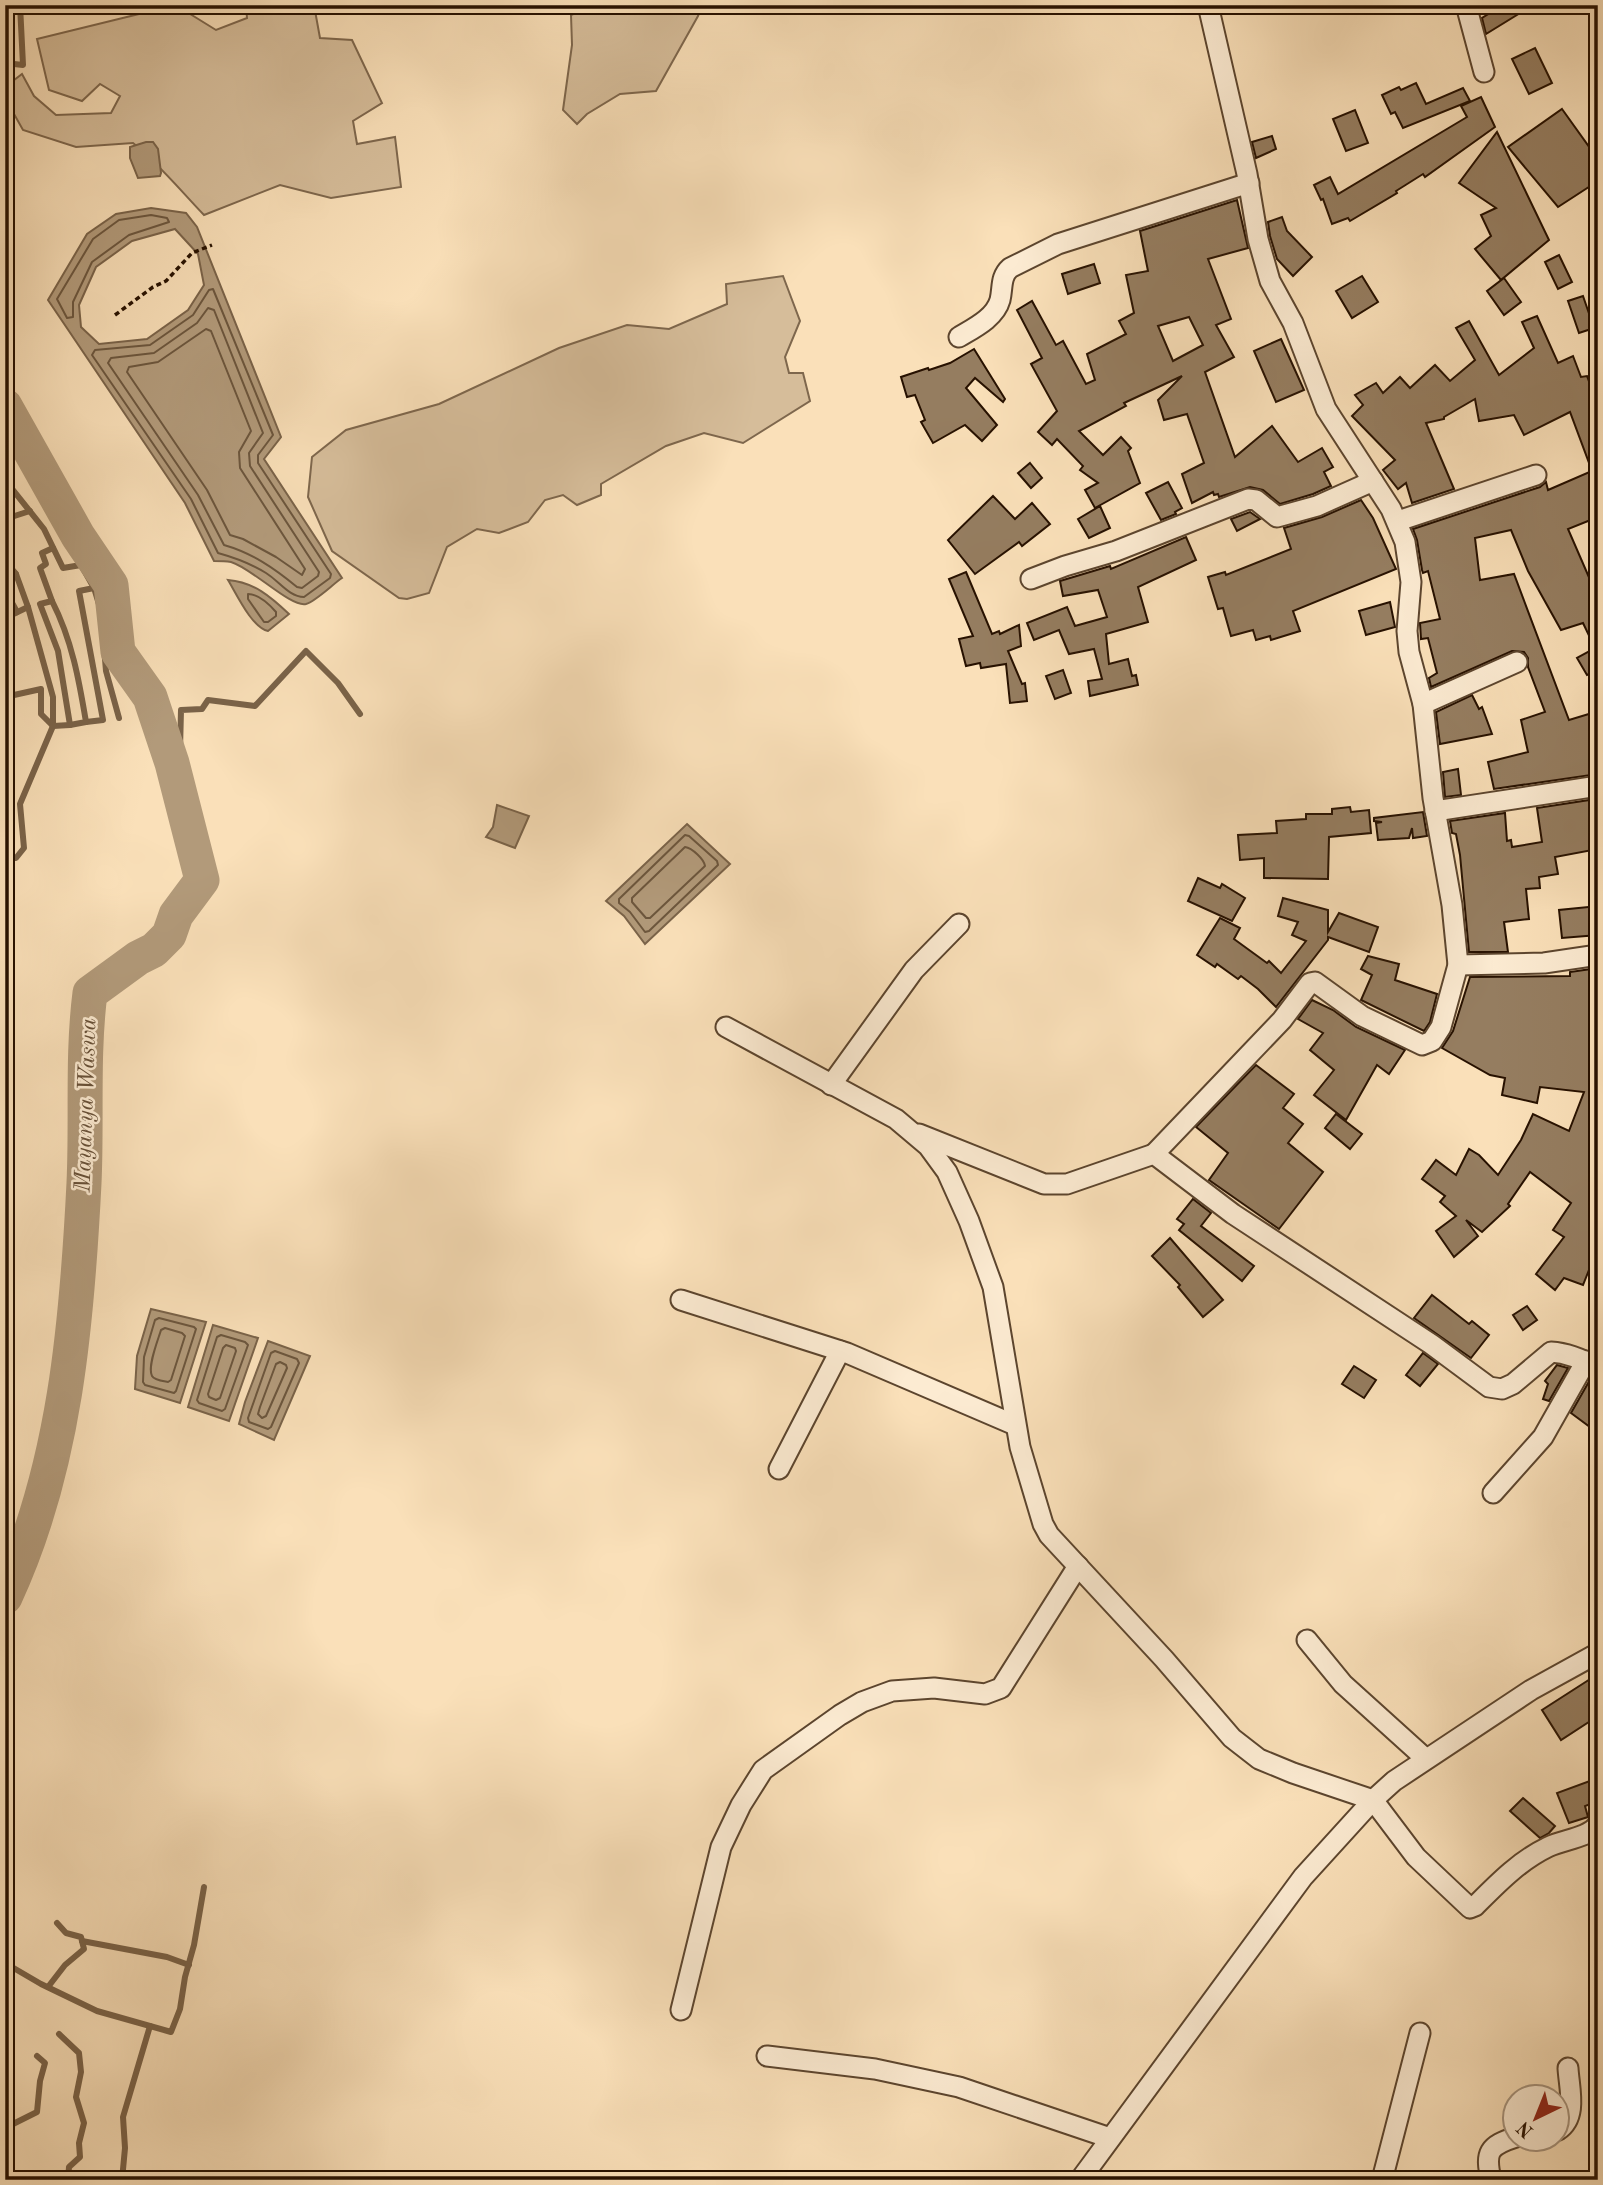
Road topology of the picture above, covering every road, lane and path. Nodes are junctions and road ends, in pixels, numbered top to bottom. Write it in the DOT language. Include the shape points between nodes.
graph roads {
  1 [pos="1208,5"];
  2 [pos="1466,5"];
  3 [pos="1484,72"];
  4 [pos="1249,183"];
  5 [pos="212,245"];
  6 [pos="115,315"];
  7 [pos="959,337"];
  8 [pos="1536,475"];
  9 [pos="1373,481"];
  10 [pos="1398,521"];
  11 [pos="1031,579"];
  12 [pos="1517,662"];
  13 [pos="1423,704"];
  14 [pos="1598,786"];
  15 [pos="1435,811"];
  16 [pos="959,924"];
  17 [pos="1598,956"];
  18 [pos="1458,965"];
  19 [pos="726,1027"];
  20 [pos="831,1085"];
  21 [pos="915,1132"];
  22 [pos="1154,1154"];
  23 [pos="681,1300"];
  24 [pos="840,1351"];
  25 [pos="1592,1365"];
  26 [pos="1015,1425"];
  27 [pos="779,1469"];
  28 [pos="1493,1493"];
  29 [pos="1078,1566"];
  30 [pos="1307,1640"];
  31 [pos="1598,1653"];
  32 [pos="1426,1759"];
  33 [pos="1373,1800"];
  34 [pos="1598,1825"];
  35 [pos="681,2010"];
  36 [pos="1420,2033"];
  37 [pos="767,2056"];
  38 [pos="1568,2068"];
  39 [pos="1569,2084"];
  40 [pos="1110,2137"];
  41 [pos="1502,2142"];
  42 [pos="1080,2180"];
  43 [pos="1382,2180"];
  44 [pos="1491,2180"];
  1 -- 4 [label="street"];
  2 -- 3 [label="street"];
  4 -- 7 [label="street" via="1058,244 1010,268 1004,274 996,309"];
  4 -- 9 [label="street" via="1270,281 1293,323 1326,409"];
  5 -- 6 [label="path" via="192,253 166,281"];
  8 -- 10 [label="street"];
  9 -- 10 [label="street"];
  9 -- 11 [label="street" via="1317,506 1277,517 1248,499"];
  10 -- 13 [label="street" via="1411,582 1409,652"];
  12 -- 13 [label="street"];
  13 -- 15 [label="street"];
  14 -- 15 [label="street"];
  15 -- 18 [label="street"];
  16 -- 20 [label="street" via="914,970"];
  17 -- 18 [label="street" via="1544,963"];
  18 -- 22 [label="street" via="1441,1027 1432,1041 1422,1045 1362,1016 1315,982 1310,983 1265,1039"];
  19 -- 20 [label="street"];
  20 -- 21 [label="street"];
  21 -- 22 [label="street" via="1044,1184 1067,1184"];
  21 -- 26 [label="street" via="947,1172 993,1287"];
  22 -- 25 [label="street" via="1233,1214 1489,1387 1502,1389 1513,1384 1551,1352"];
  23 -- 24 [label="street"];
  24 -- 26 [label="street"];
  24 -- 27 [label="street"];
  25 -- 28 [label="street" via="1543,1437"];
  26 -- 29 [label="street" via="1043,1524"];
  29 -- 33 [label="street" via="1232,1738 1259,1759"];
  29 -- 35 [label="street" via="1000,1688 985,1694 934,1688 892,1691 840,1715 764,1770 720,1847"];
  30 -- 32 [label="street" via="1343,1684"];
  31 -- 32 [label="street" via="1531,1689"];
  32 -- 33 [label="street"];
  33 -- 34 [label="street" via="1416,1857 1470,1908 1548,1846 1586,1834"];
  33 -- 40 [label="street" via="1303,1877"];
  36 -- 43 [label="street"];
  37 -- 40 [label="street" via="875,2069 958,2087"];
  38 -- 39 [label="street"];
  40 -- 42 [label="street"];
  41 -- 44 [label="street" via="1487,2160"];
}
